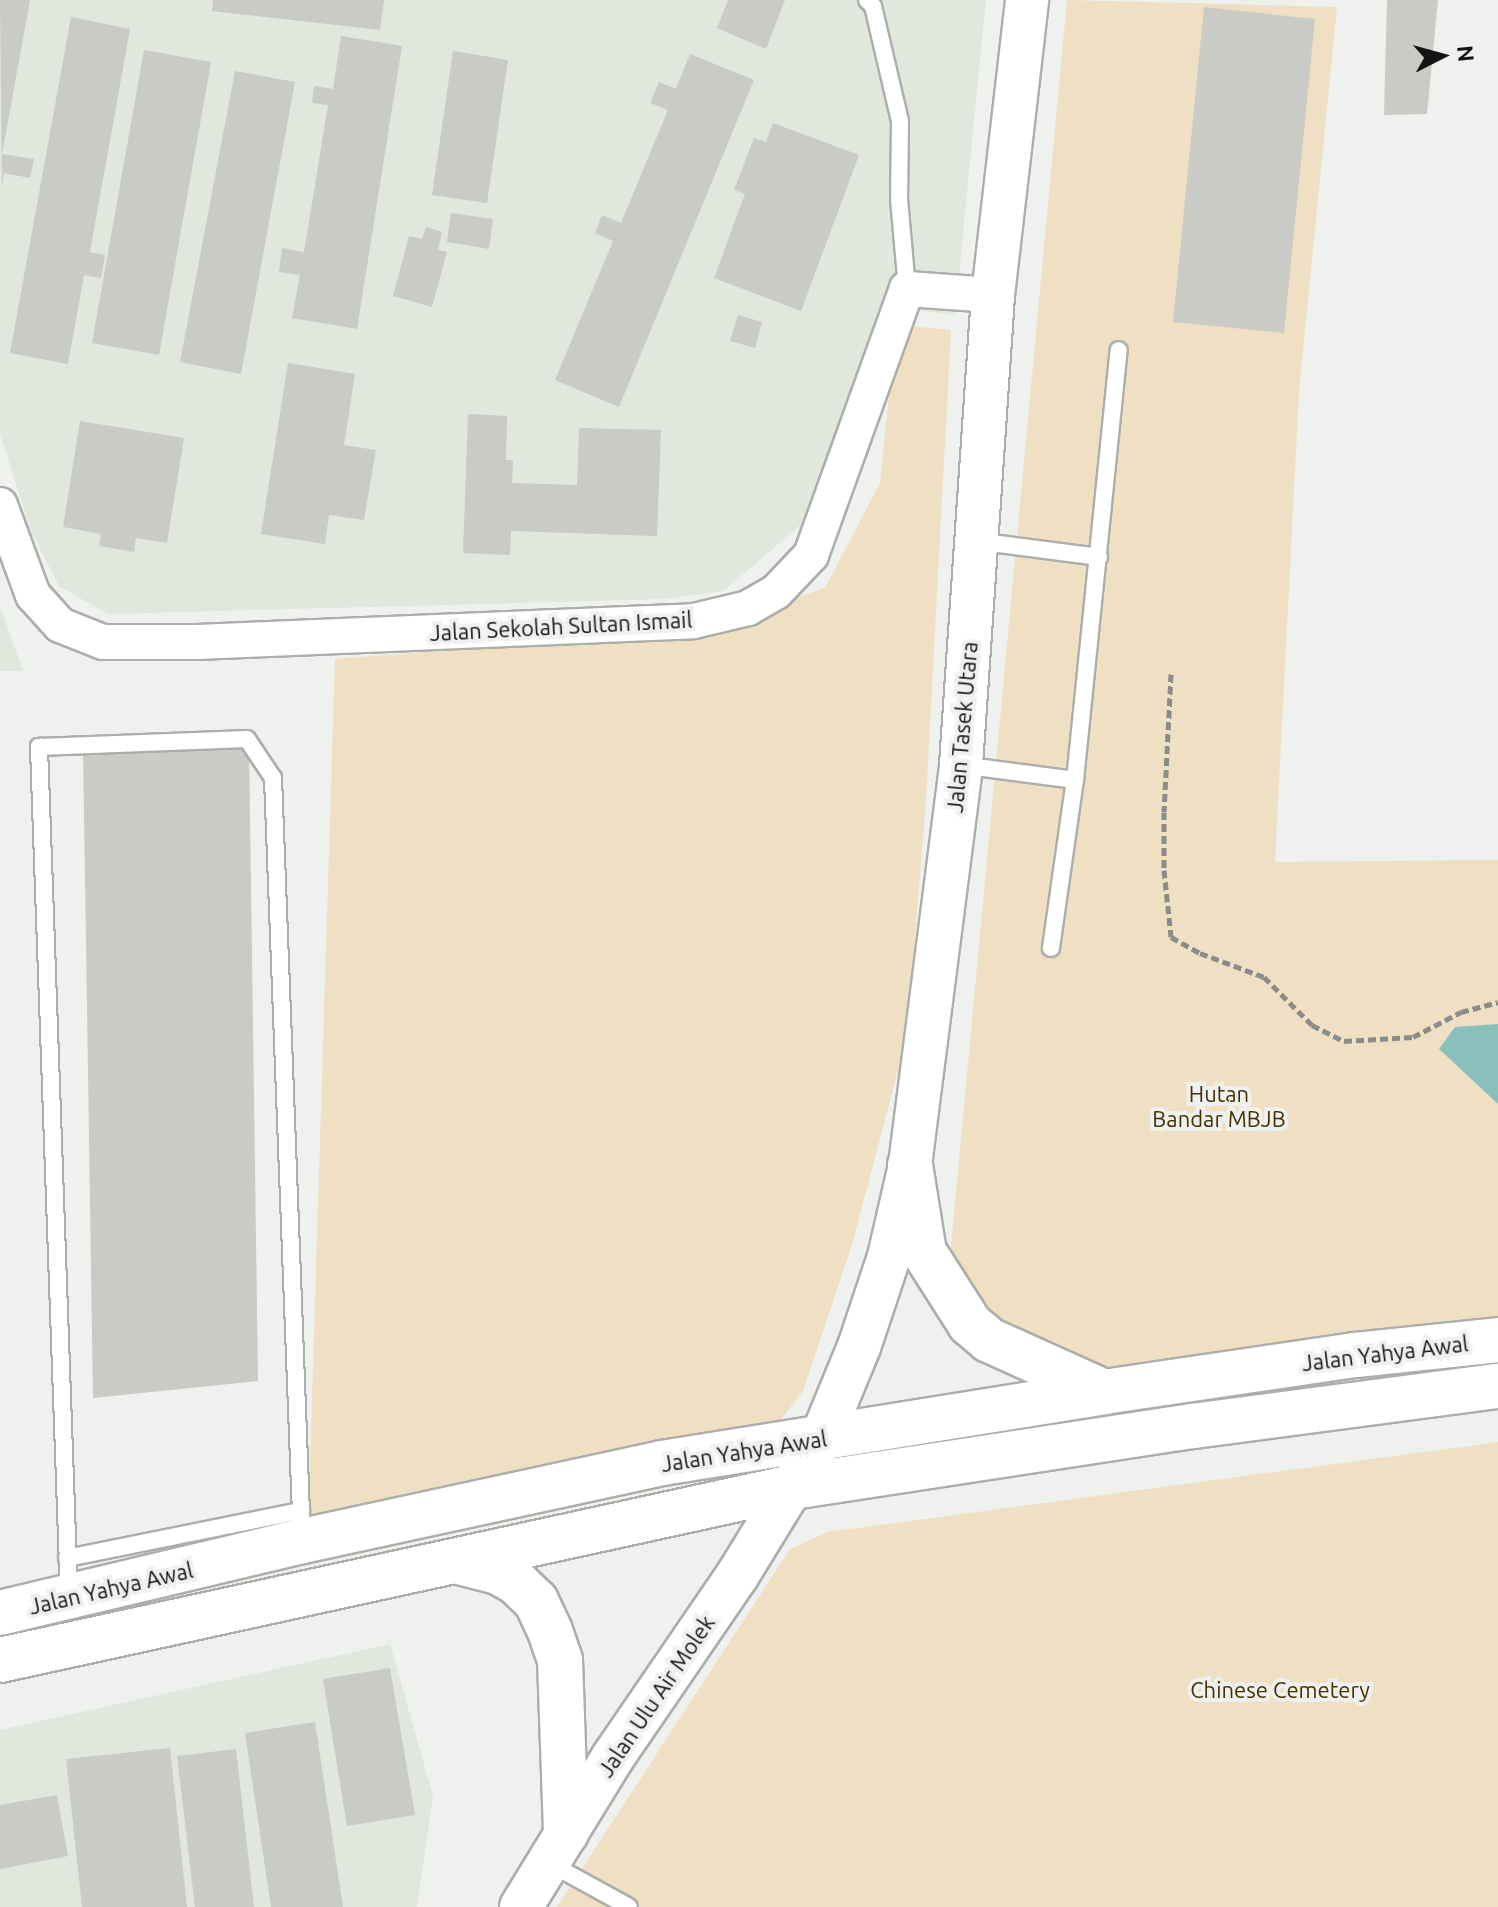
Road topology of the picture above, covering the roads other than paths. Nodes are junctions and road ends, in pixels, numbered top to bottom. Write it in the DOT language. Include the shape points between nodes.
graph roads {
  1 [pos="867,0"];
  2 [pos="1027,0"];
  3 [pos="907,289"];
  4 [pos="993,295"];
  5 [pos="1119,350"];
  6 [pos="0,505"];
  7 [pos="975,541"];
  8 [pos="1099,557"];
  9 [pos="961,765"];
  10 [pos="1075,780"];
  11 [pos="1051,948"];
  12 [pos="910,1165"];
  13 [pos="1498,1340"];
  14 [pos="1498,1386"];
  15 [pos="1104,1392"];
  16 [pos="821,1439"];
  17 [pos="793,1487"];
  18 [pos="302,1526"];
  19 [pos="451,1560"];
  20 [pos="68,1566"];
  21 [pos="0,1613"];
  22 [pos="0,1660"];
  23 [pos="557,1848"];
  24 [pos="521,1907"];
  25 [pos="629,1907"];
  1 -- 3 [label="lane" via="873,6 900,121 899,199"];
  2 -- 4 [label="street, Jalan Tasek Utara"];
  3 -- 4 [label="street"];
  3 -- 6 [label="street, Jalan Sekolah Sultan Ismail" via="811,555 776,592 748,608 694,621 103,642 60,625 33,595"];
  4 -- 7 [label="street, Jalan Tasek Utara"];
  5 -- 8 [label="lane"];
  7 -- 8 [label="lane"];
  7 -- 9 [label="street, Jalan Tasek Utara"];
  8 -- 10 [label="lane"];
  9 -- 10 [label="lane"];
  9 -- 12 [label="street, Jalan Tasek Utara"];
  10 -- 11 [label="lane"];
  12 -- 15 [label="main road" via="924,1252 970,1324 989,1340"];
  12 -- 16 [label="street, Jalan Tasek Utara" via="889,1257"];
  13 -- 15 [label="main road, Jalan Yahya Awal"];
  14 -- 17 [label="main road, Jalan Yahya Awal"];
  15 -- 16 [label="main road, Jalan Yahya Awal"];
  16 -- 17 [label="street, Jalan Ulu Air Molek"];
  16 -- 18 [label="main road, Jalan Yahya Awal"];
  17 -- 19 [label="main road, Jalan Yahya Awal"];
  17 -- 23 [label="street, Jalan Ulu Air Molek"];
  18 -- 20 [label="main road, Jalan Yahya Awal"];
  18 -- 20 [label="lane" via="273,778 247,739 39,747"];
  19 -- 22 [label="main road, Jalan Yahya Awal"];
  19 -- 23 [label="main road" via="516,1582 536,1601 550,1631 560,1660"];
  20 -- 21 [label="main road, Jalan Yahya Awal"];
  23 -- 24 [label="street, Jalan Ulu Air Molek"];
  23 -- 25 [label="lane"];
}
